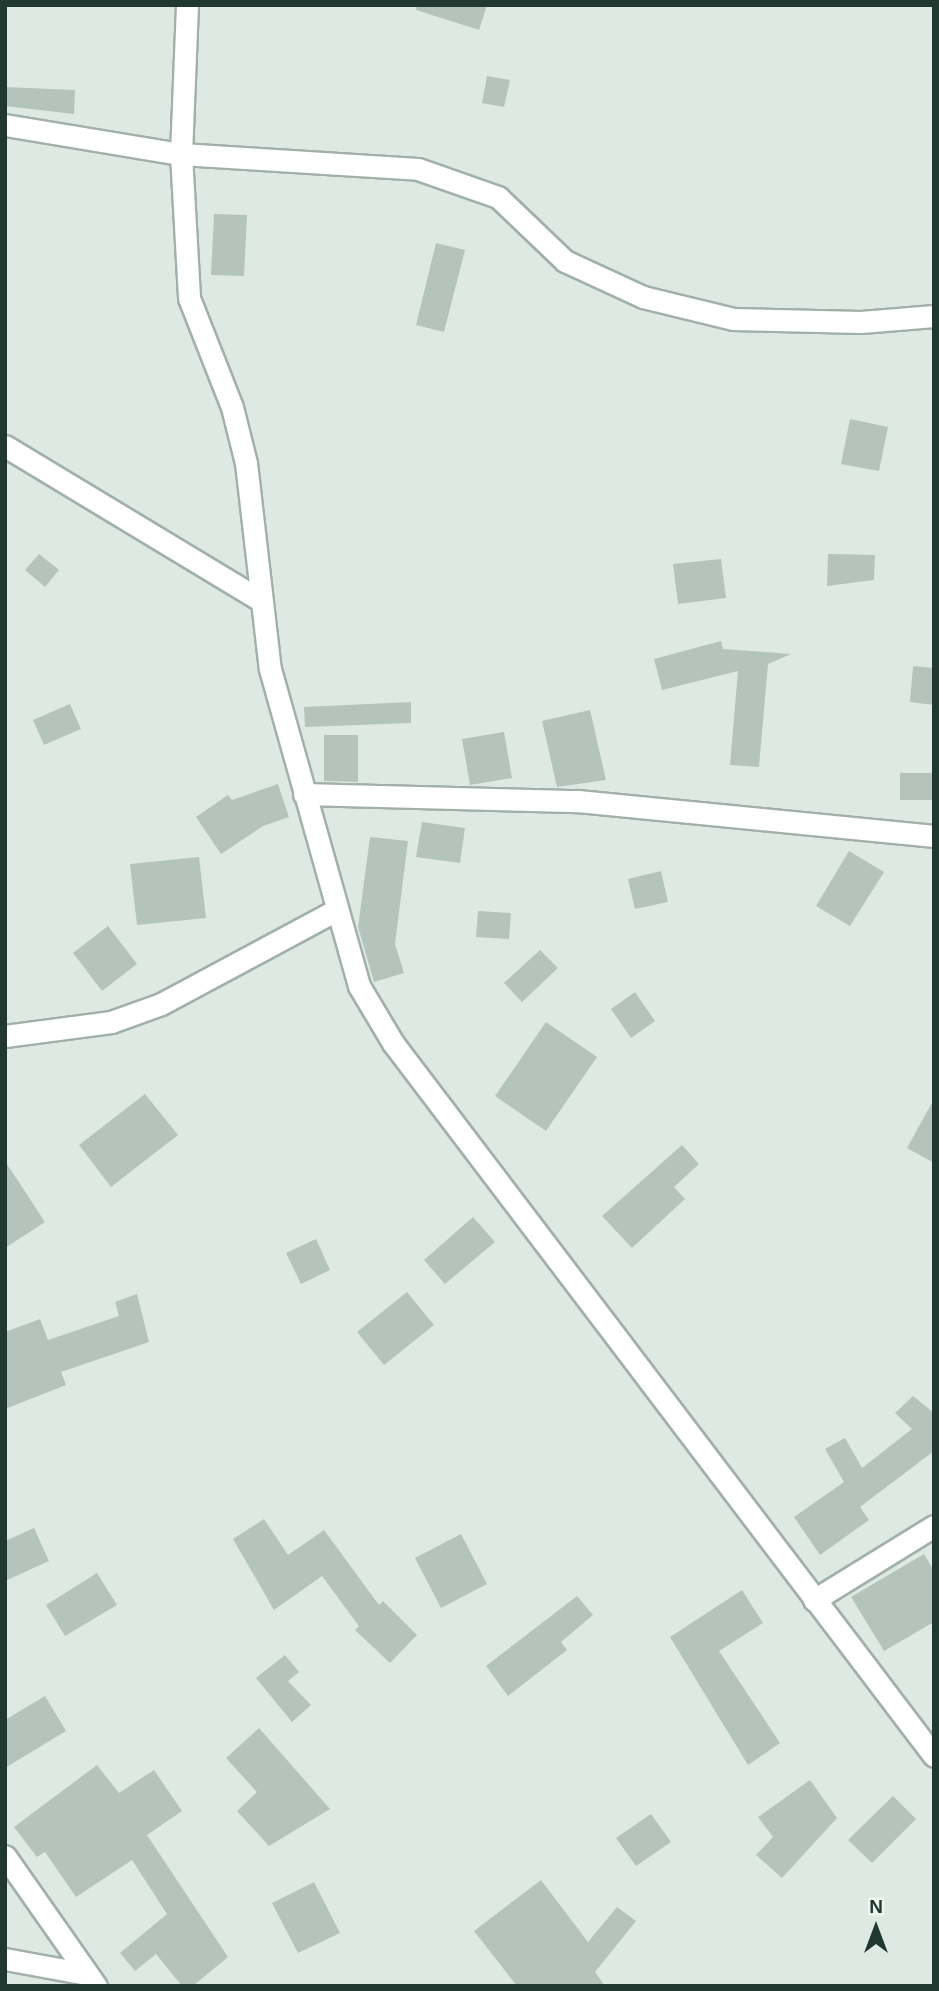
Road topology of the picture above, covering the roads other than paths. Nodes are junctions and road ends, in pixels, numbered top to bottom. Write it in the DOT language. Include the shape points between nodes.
graph roads {
  1 [pos="187,5"];
  2 [pos="5,125"];
  3 [pos="181,154"];
  4 [pos="934,316"];
  5 [pos="5,446"];
  6 [pos="260,600"];
  7 [pos="304,794"];
  8 [pos="934,835"];
  9 [pos="336,910"];
  10 [pos="5,1036"];
  11 [pos="934,1526"];
  12 [pos="814,1600"];
  13 [pos="934,1756"];
  14 [pos="5,1856"];
  15 [pos="5,1959"];
  16 [pos="91,1980"];
  1 -- 3 [label="street"];
  2 -- 3 [label="street"];
  3 -- 4 [label="street" via="418,169 498,197 565,261 643,297 733,319 861,322"];
  3 -- 6 [label="street" via="189,298 232,407 246,463"];
  5 -- 6 [label="street"];
  6 -- 7 [label="street" via="270,669"];
  7 -- 8 [label="street" via="578,800"];
  7 -- 9 [label="street"];
  9 -- 10 [label="street" via="160,1004 111,1022"];
  9 -- 12 [label="street" via="359,986 393,1043"];
  11 -- 12 [label="street"];
  12 -- 13 [label="street"];
  14 -- 16 [label="street"];
  15 -- 16 [label="street"];
}
